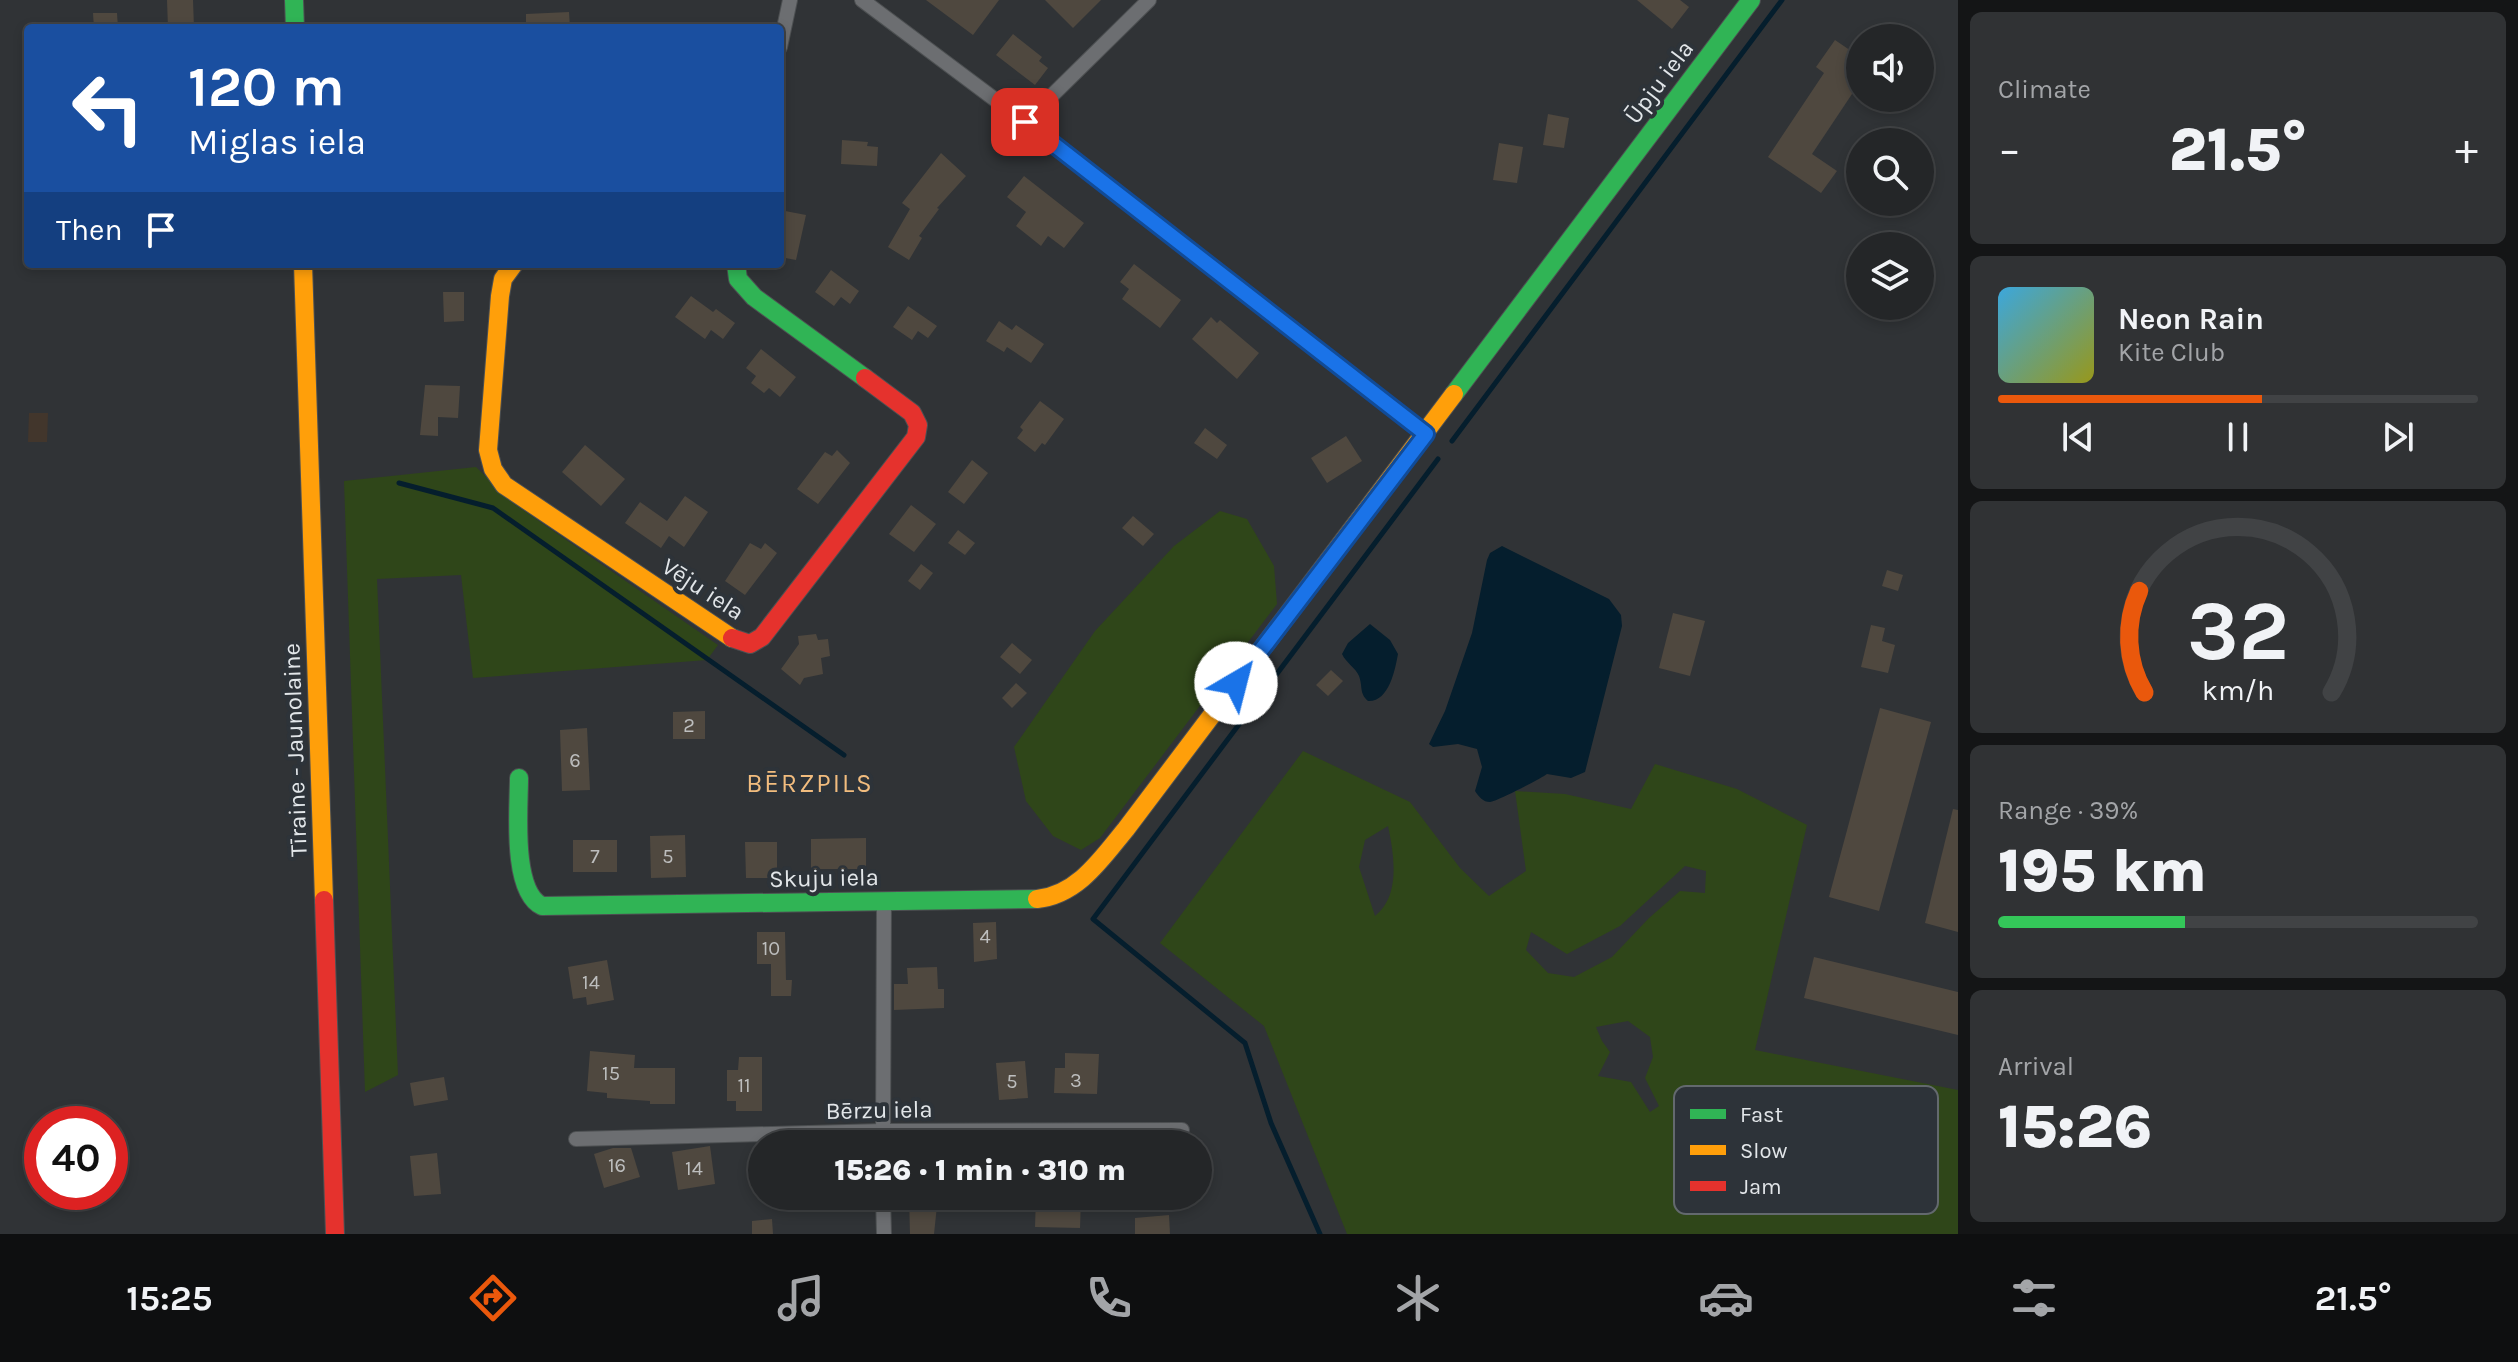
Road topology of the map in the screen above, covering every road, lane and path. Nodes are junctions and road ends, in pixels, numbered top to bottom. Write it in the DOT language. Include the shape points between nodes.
graph roads {
  1 [pos="294,0"];
  2 [pos="790,0"];
  3 [pos="862,0"];
  4 [pos="1149,0"];
  5 [pos="1751,0"];
  6 [pos="295,24"];
  7 [pos="784,28"];
  8 [pos="1025,122"];
  9 [pos="303,268"];
  10 [pos="511,268"];
  11 [pos="737,268"];
  12 [pos="1426,434"];
  13 [pos="519,778"];
  14 [pos="1084,879"];
  15 [pos="884,900"];
  16 [pos="883,1130"];
  17 [pos="748,1138"];
  18 [pos="576,1139"];
  19 [pos="883,1210"];
  20 [pos="335,1234"];
  21 [pos="884,1234"];
  1 -- 6 [label="street"];
  2 -- 7 [label="street"];
  3 -- 8 [label="street"];
  4 -- 8 [label="street"];
  5 -- 12 [label="street, Ūpju iela"];
  8 -- 12 [label="street"];
  9 -- 20 [label="street, Tīraine - Jaunolaine"];
  10 -- 11 [label="street, Vēju iela" via="500,296 488,450 493,469 504,485 735,640 750,644 772,626 916,437 918,425 912,413 754,297 738,279"];
  12 -- 14 [label="street, Ūpju iela"];
  13 -- 15 [label="street, Skuju iela" via="520,851 526,888 535,903 561,908"];
  14 -- 15 [label="street, Skuju iela" via="1042,899"];
  15 -- 16 [label="street"];
  17 -- 18 [label="street, Bērzu iela"];
  19 -- 21 [label="street"];
}
